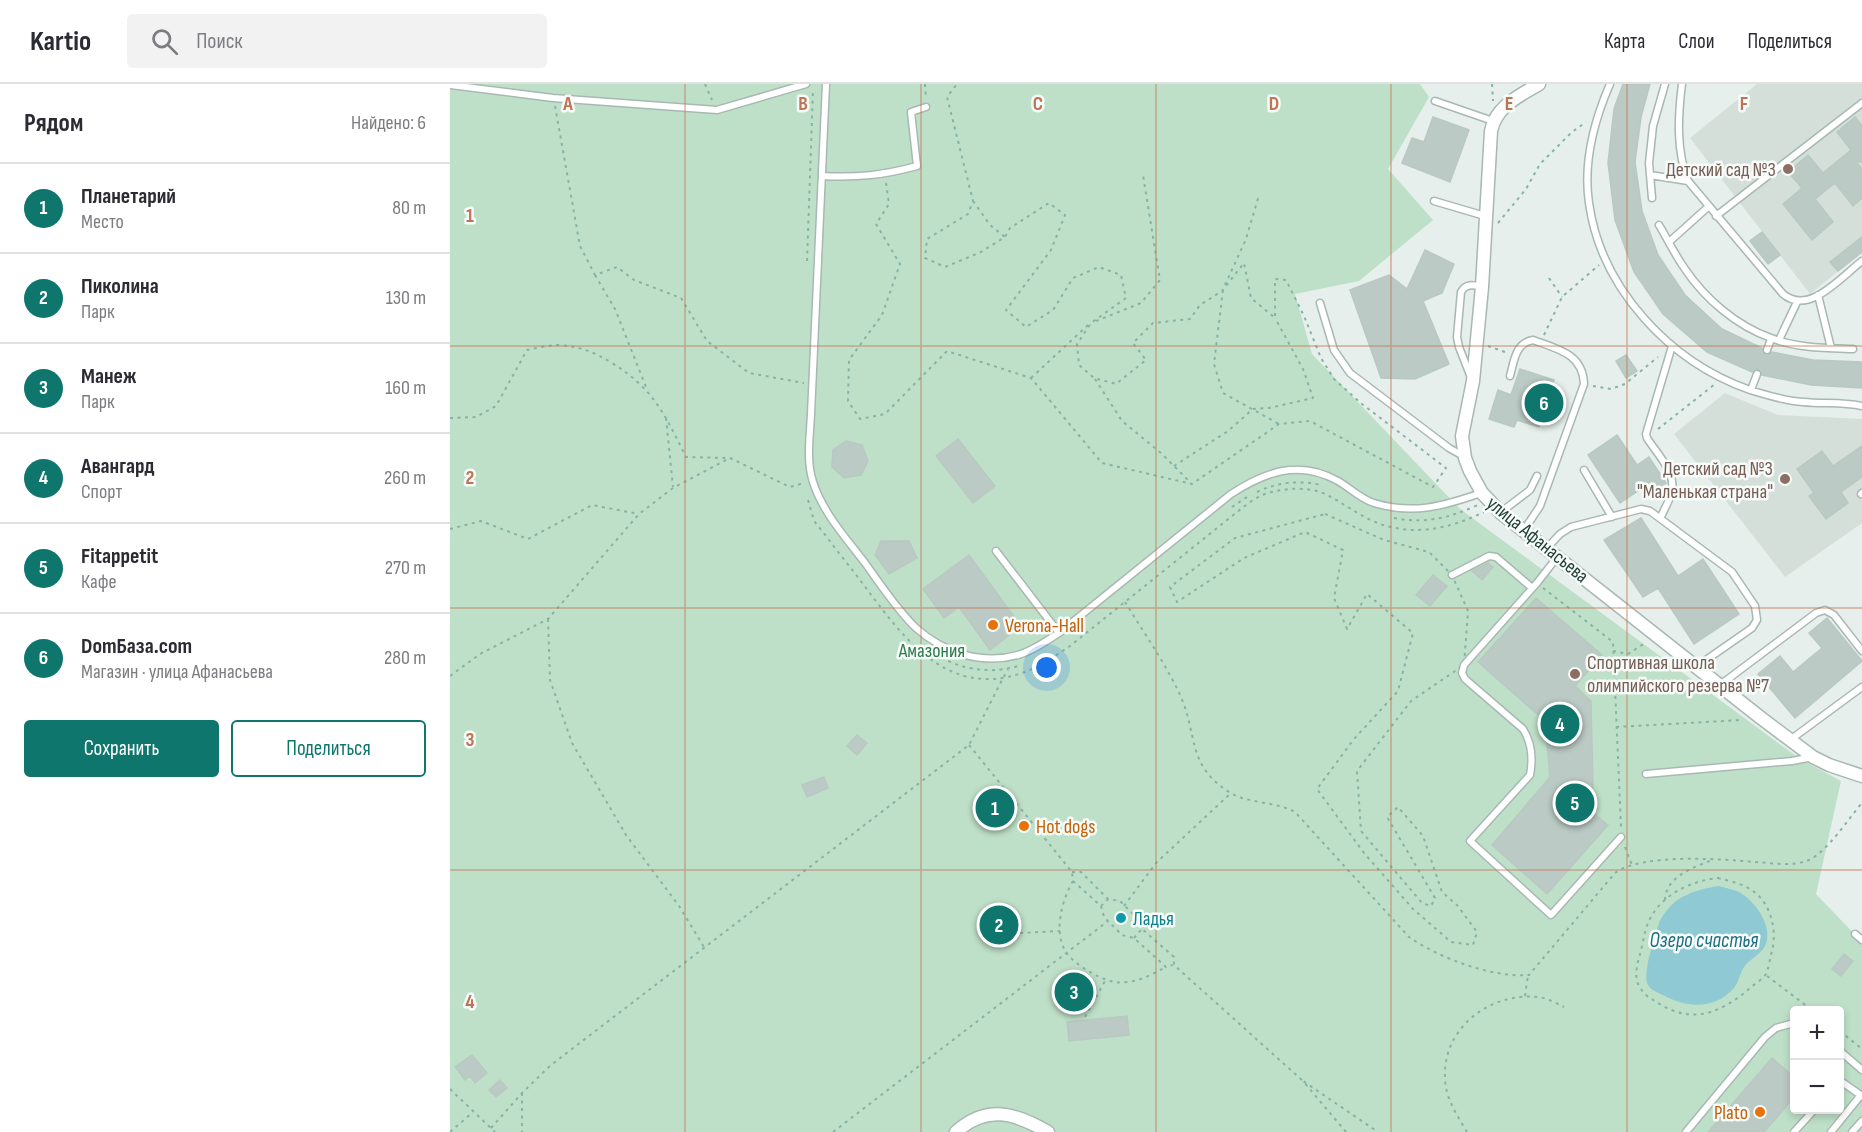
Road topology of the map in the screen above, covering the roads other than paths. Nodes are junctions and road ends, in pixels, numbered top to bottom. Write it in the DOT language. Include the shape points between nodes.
graph roads {
  1 [pos="806,84"];
  2 [pos="826,84"];
  3 [pos="1539,84"];
  4 [pos="1610,84"];
  5 [pos="1665,84"];
  6 [pos="1682,84"];
  7 [pos="450,85"];
  8 [pos="1435,101"];
  9 [pos="1862,103"];
  10 [pos="926,107"];
  11 [pos="1493,121"];
  12 [pos="1650,175"];
  13 [pos="822,176"];
  14 [pos="1688,181"];
  15 [pos="1652,198"];
  16 [pos="1434,201"];
  17 [pos="1708,207"];
  18 [pos="1486,216"];
  19 [pos="1716,216"];
  20 [pos="1659,225"];
  21 [pos="1669,242"];
  22 [pos="1862,261"];
  23 [pos="1482,287"];
  24 [pos="1818,295"];
  25 [pos="1797,302"];
  26 [pos="1320,303"];
  27 [pos="1771,339"];
  28 [pos="1779,340"];
  29 [pos="1672,346"];
  30 [pos="1830,348"];
  31 [pos="1853,349"];
  32 [pos="1767,350"];
  33 [pos="1757,374"];
  34 [pos="1510,376"];
  35 [pos="1473,381"];
  36 [pos="1751,390"];
  37 [pos="1862,406"];
  38 [pos="1465,458"];
  39 [pos="1584,470"];
  40 [pos="1537,476"];
  41 [pos="1486,497"];
  42 [pos="1501,513"];
  43 [pos="1612,517"];
  44 [pos="1661,517"];
  45 [pos="1524,530"];
  46 [pos="1547,548"];
  47 [pos="996,551"];
  48 [pos="1558,556"];
  49 [pos="1452,575"];
  50 [pos="1534,585"];
  51 [pos="1059,633"];
  52 [pos="1862,651"];
  53 [pos="1696,667"];
  54 [pos="1719,686"];
  55 [pos="1862,687"];
  56 [pos="1790,740"];
  57 [pos="1813,757"];
  58 [pos="1646,774"];
  59 [pos="1862,776"];
  60 [pos="1621,837"];
  61 [pos="1855,934"];
  62 [pos="1862,940"];
  63 [pos="1790,1024"];
  64 [pos="1844,1055"];
  65 [pos="1862,1070"];
  66 [pos="1844,1083"];
  67 [pos="1862,1096"];
  68 [pos="1810,1114"];
  69 [pos="1862,1120"];
  70 [pos="956,1132"];
  71 [pos="1047,1132"];
  72 [pos="1686,1132"];
  73 [pos="1794,1132"];
  74 [pos="1831,1132"];
  75 [pos="1852,1132"];
  1 -- 7 [label="lane" via="717,110 553,98"];
  2 -- 13 [label="lane"];
  3 -- 11 [label="street" via="1510,102"];
  4 -- 29 [label="lane" via="1597,114 1588,164 1589,203 1600,247 1619,284 1647,322"];
  5 -- 12 [label="lane" via="1653,126"];
  6 -- 14 [label="lane" via="1678,118"];
  8 -- 11 [label="lane"];
  9 -- 19 [label="lane"];
  10 -- 13 [label="lane" via="910,112 917,166 856,178"];
  11 -- 18 [label="street, улица Афанасьева"];
  12 -- 14 [label="lane"];
  12 -- 15 [label="lane"];
  13 -- 51 [label="lane" via="810,461 820,501 897,605 934,643 964,656 994,659 1019,655"];
  14 -- 17 [label="lane"];
  16 -- 18 [label="lane"];
  17 -- 19 [label="lane"];
  17 -- 21 [label="lane"];
  18 -- 23 [label="street, улица Афанасьева"];
  19 -- 25 [label="lane" via="1783,294"];
  20 -- 21 [label="lane"];
  21 -- 27 [label="lane" via="1686,271 1713,302"];
  22 -- 24 [label="lane"];
  23 -- 35 [label="street, улица Афанасьева"];
  23 -- 35 [label="lane" via="1469,285 1461,292 1457,337"];
  24 -- 25 [label="lane"];
  24 -- 30 [label="lane"];
  25 -- 28 [label="lane"];
  26 -- 38 [label="lane" via="1334,350 1350,373"];
  27 -- 28 [label="lane"];
  27 -- 32 [label="lane"];
  28 -- 30 [label="lane"];
  29 -- 36 [label="lane" via="1702,368"];
  29 -- 44 [label="lane" via="1646,434 1672,480 1672,492"];
  30 -- 31 [label="lane"];
  33 -- 36 [label="lane"];
  34 -- 45 [label="lane" via="1518,348 1533,340 1568,353 1584,374 1584,384 1540,506"];
  35 -- 38 [label="street, улица Афанасьева" via="1462,436"];
  36 -- 37 [label="lane" via="1801,402"];
  38 -- 41 [label="street, улица Афанасьева"];
  39 -- 43 [label="lane"];
  40 -- 42 [label="lane" via="1530,490"];
  41 -- 42 [label="street, улица Афанасьева"];
  41 -- 51 [label="lane" via="1426,508 1395,507 1372,502 1322,474 1276,471 1231,494"];
  42 -- 45 [label="street, улица Афанасьева"];
  43 -- 44 [label="lane" via="1641,509"];
  43 -- 46 [label="lane" via="1571,527"];
  44 -- 53 [label="lane" via="1732,572 1755,606 1757,620 1752,628"];
  45 -- 46 [label="street, улица Афанасьева"];
  46 -- 48 [label="street, улица Афанасьева"];
  47 -- 51 [label="lane"];
  48 -- 50 [label="lane"];
  48 -- 53 [label="street, улица Афанасьева"];
  49 -- 50 [label="lane" via="1488,556 1496,557"];
  50 -- 60 [label="lane" via="1464,665 1465,679 1530,739 1532,765 1530,775 1470,841 1551,915"];
  52 -- 54 [label="lane" via="1834,615 1825,610"];
  53 -- 54 [label="street, улица Афанасьева"];
  54 -- 56 [label="street, улица Афанасьева"];
  55 -- 56 [label="lane"];
  56 -- 57 [label="street, улица Афанасьева"];
  57 -- 58 [label="lane"];
  57 -- 59 [label="street, улица Афанасьева"];
  61 -- 62 [label="lane"];
  63 -- 72 [label="lane" via="1765,1037"];
  64 -- 65 [label="lane"];
  66 -- 67 [label="lane"];
  67 -- 74 [label="lane"];
  68 -- 73 [label="lane"];
  69 -- 75 [label="lane"];
  70 -- 71 [label="street" via="979,1117 992,1114 1008,1114"];
}
